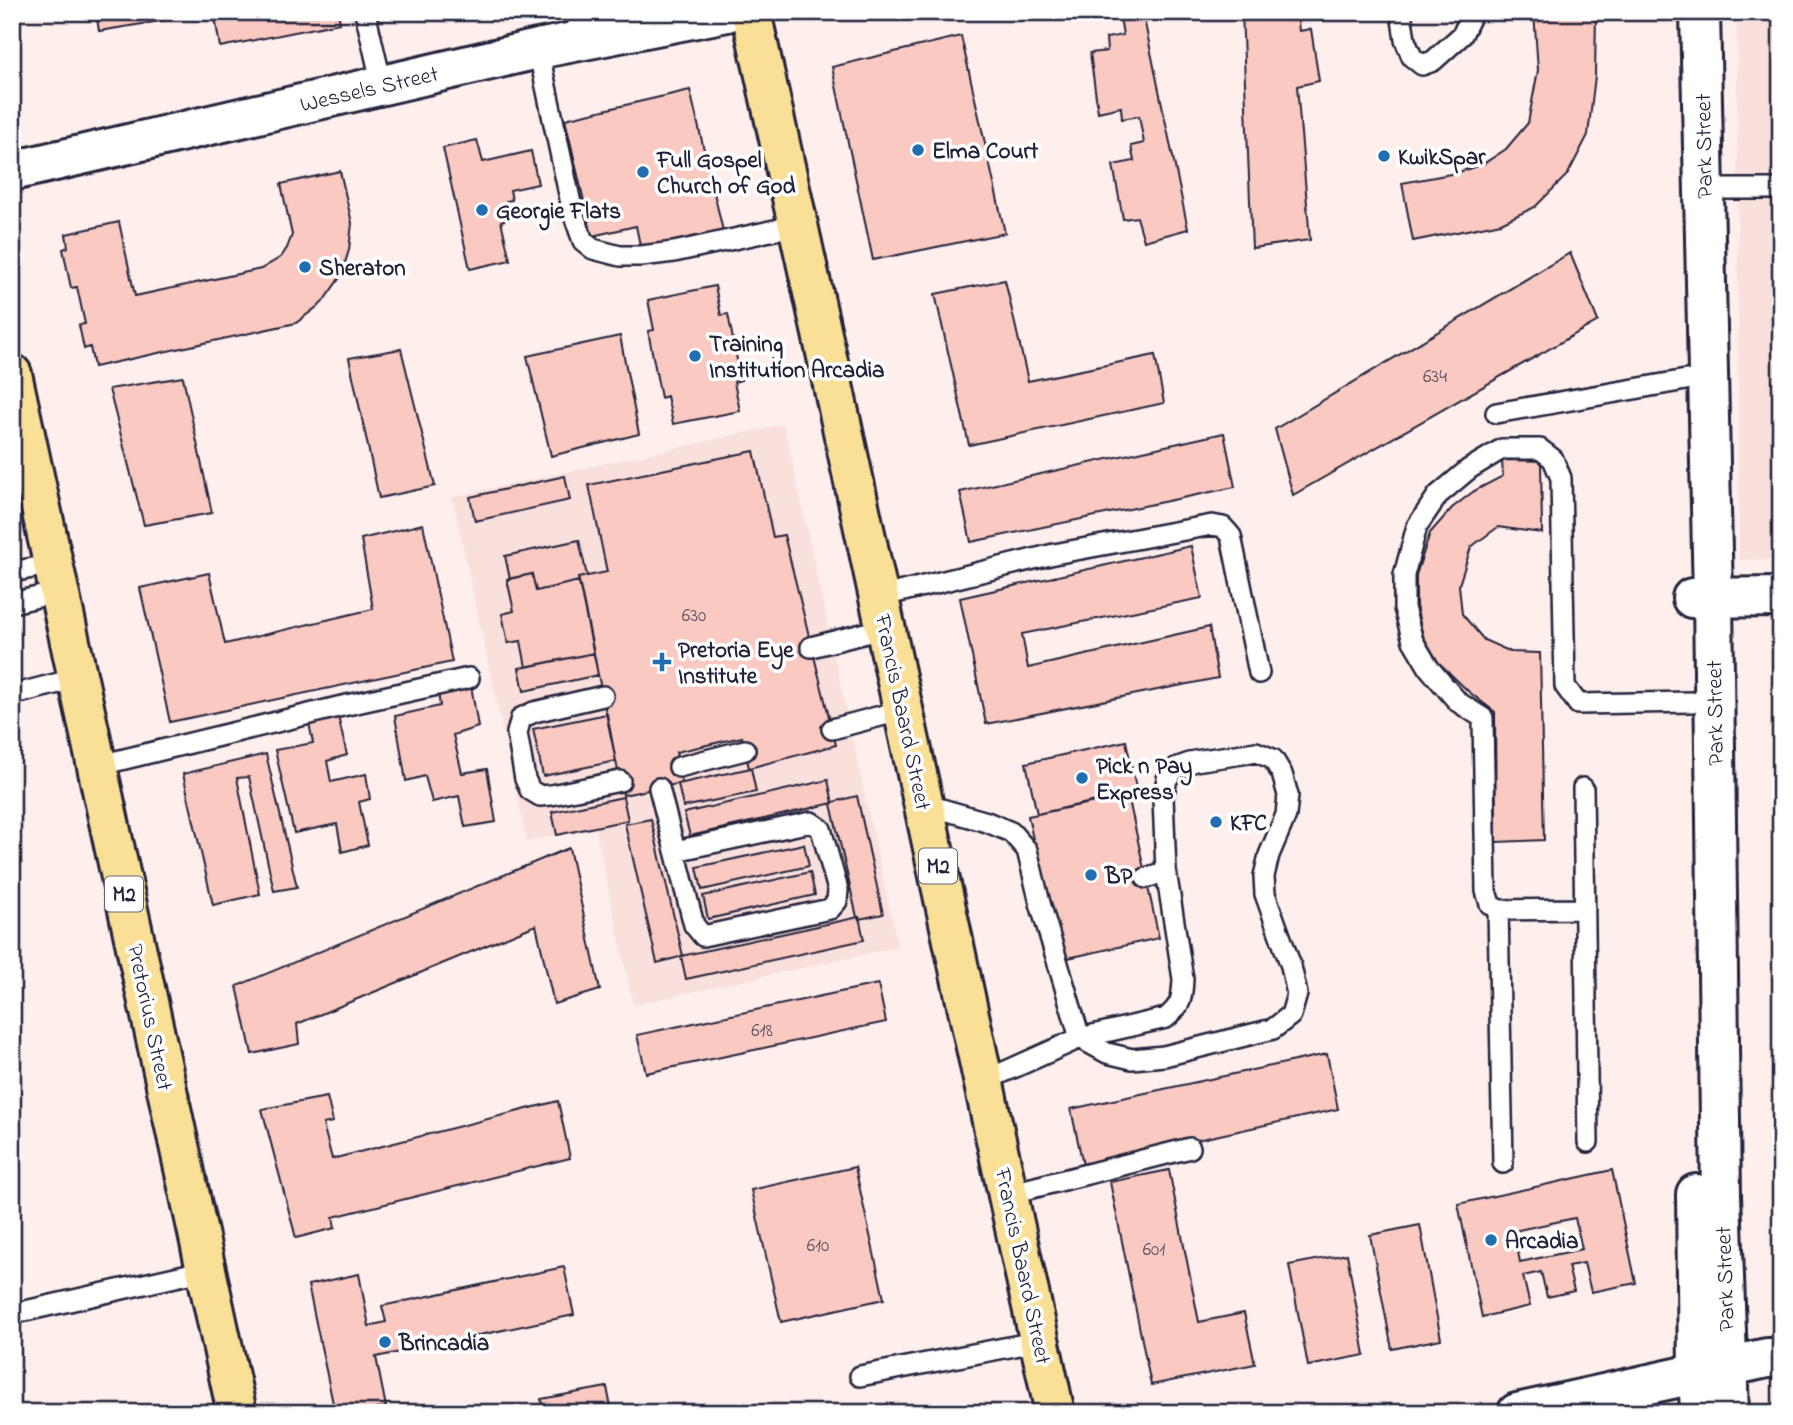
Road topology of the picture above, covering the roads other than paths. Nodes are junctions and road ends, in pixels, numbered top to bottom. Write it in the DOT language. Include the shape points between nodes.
graph roads {
  1 [pos="365,12"];
  2 [pos="727,12"];
  3 [pos="751,12"];
  4 [pos="1401,12"];
  5 [pos="1473,12"];
  6 [pos="1676,12"];
  7 [pos="1700,12"];
  8 [pos="579,26"];
  9 [pos="538,49"];
  10 [pos="382,85"];
  11 [pos="12,171"];
  12 [pos="1704,189"];
  13 [pos="1781,189"];
  14 [pos="798,225"];
  15 [pos="12,374"];
  16 [pos="1686,380"];
  17 [pos="1496,413"];
  18 [pos="12,572"];
  19 [pos="56,578"];
  20 [pos="1781,597"];
  21 [pos="1702,598"];
  22 [pos="12,603"];
  23 [pos="883,612"];
  24 [pos="811,647"];
  25 [pos="1259,673"];
  26 [pos="78,678"];
  27 [pos="469,678"];
  28 [pos="12,695"];
  29 [pos="603,696"];
  30 [pos="1692,702"];
  31 [pos="903,710"];
  32 [pos="832,729"];
  33 [pos="745,750"];
  34 [pos="96,766"];
  35 [pos="679,766"];
  36 [pos="620,781"];
  37 [pos="659,788"];
  38 [pos="1583,788"];
  39 [pos="924,804"];
  40 [pos="675,851"];
  41 [pos="1166,872"];
  42 [pos="1146,878"];
  43 [pos="1585,909"];
  44 [pos="1498,910"];
  45 [pos="1080,1038"];
  46 [pos="984,1081"];
  47 [pos="1588,1142"];
  48 [pos="1189,1148"];
  49 [pos="1503,1163"];
  50 [pos="1008,1194"];
  51 [pos="206,1270"];
  52 [pos="12,1314"];
  53 [pos="1040,1341"];
  54 [pos="1781,1358"];
  55 [pos="1713,1370"];
  56 [pos="860,1376"];
  57 [pos="237,1413"];
  58 [pos="1055,1413"];
  59 [pos="1517,1413"];
  60 [pos="1700,1413"];
  61 [pos="1729,1413"];
  1 -- 10 [label="lane"];
  2 -- 8 [label="street, Wessels Street"];
  3 -- 14 [label="main road, Francis Baard Street / M2"];
  4 -- 5 [label="lane" via="1405,40 1412,57 1422,65 1462,35"];
  6 -- 16 [label="street, Park Street"];
  7 -- 12 [label="street, Park Street"];
  8 -- 9 [label="street, Wessels Street"];
  9 -- 10 [label="street, Wessels Street"];
  9 -- 14 [label="lane" via="573,213 583,241 593,249 641,256"];
  10 -- 11 [label="street, Wessels Street"];
  12 -- 13 [label="lane"];
  12 -- 21 [label="street, Park Street"];
  14 -- 23 [label="main road, Francis Baard Street / M2"];
  15 -- 19 [label="main road, Pretorius Street / M2"];
  16 -- 17 [label="lane"];
  16 -- 21 [label="street, Park Street"];
  18 -- 19 [label="lane"];
  19 -- 22 [label="lane"];
  19 -- 26 [label="main road, Pretorius Street / M2"];
  20 -- 21 [label="street"];
  21 -- 30 [label="street, Park Street"];
  21 -- 55 [label="street, Park Street" via="1721,1195"];
  23 -- 24 [label="lane"];
  23 -- 25 [label="lane" via="1054,554 1212,525 1223,527 1231,536"];
  23 -- 31 [label="main road, Francis Baard Street / M2"];
  26 -- 28 [label="lane"];
  26 -- 34 [label="main road, Pretorius Street / M2"];
  27 -- 34 [label="lane"];
  29 -- 36 [label="lane" via="522,718 517,733 525,779 530,790 540,796"];
  30 -- 44 [label="lane" via="1578,704 1565,686 1561,478 1553,459 1540,449 1502,449 1438,495 1417,526 1404,575 1404,608 1413,641 1429,668 1458,702 1483,718 1486,891 1490,904"];
  30 -- 55 [label="street, Park Street"];
  31 -- 32 [label="lane"];
  31 -- 39 [label="main road, Francis Baard Street / M2"];
  33 -- 35 [label="lane"];
  34 -- 51 [label="main road, Pretorius Street / M2"];
  37 -- 40 [label="lane"];
  38 -- 43 [label="lane"];
  39 -- 45 [label="lane" via="1011,832 1027,850"];
  39 -- 46 [label="main road, Francis Baard Street / M2"];
  40 -- 40 [label="lane" via="694,925 703,936 830,909 837,901 821,829 811,822"];
  41 -- 42 [label="lane"];
  41 -- 45 [label="lane" via="1183,979 1178,1009 1166,1018"];
  41 -- 45 [label="lane" via="1163,798 1167,779 1176,768 1256,752 1273,759 1288,795 1286,815 1264,876 1265,894 1291,965 1297,994 1291,1015 1273,1029 1164,1056 1132,1059 1107,1053"];
  43 -- 44 [label="lane"];
  43 -- 47 [label="lane"];
  44 -- 49 [label="lane"];
  45 -- 46 [label="lane"];
  46 -- 50 [label="main road, Francis Baard Street / M2"];
  48 -- 50 [label="lane"];
  50 -- 53 [label="main road, Francis Baard Street / M2"];
  51 -- 52 [label="lane"];
  51 -- 57 [label="main road, Pretorius Street / M2"];
  53 -- 56 [label="lane"];
  53 -- 58 [label="main road, Francis Baard Street / M2"];
  54 -- 55 [label="street"];
  55 -- 59 [label="street"];
  55 -- 60 [label="street, Park Street"];
  55 -- 61 [label="street, Park Street"];
}
